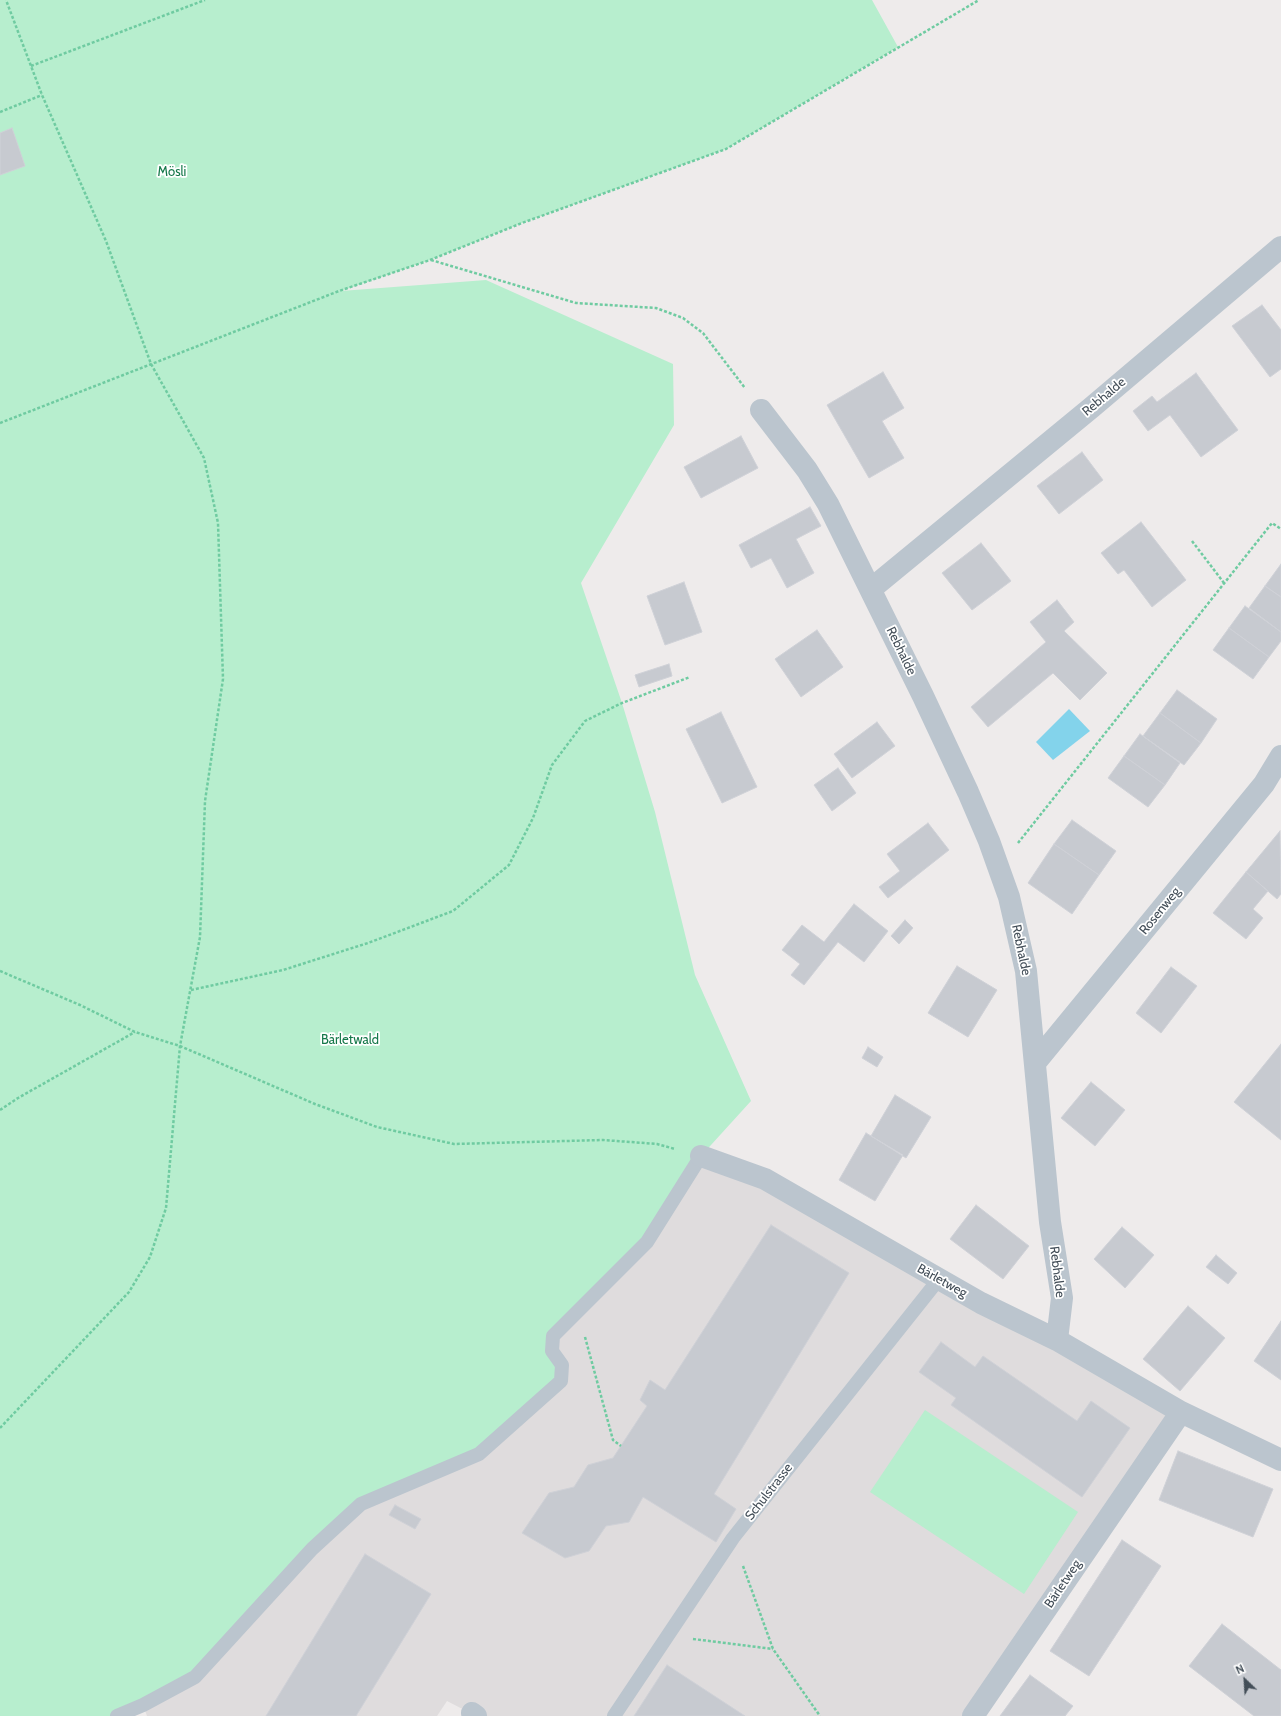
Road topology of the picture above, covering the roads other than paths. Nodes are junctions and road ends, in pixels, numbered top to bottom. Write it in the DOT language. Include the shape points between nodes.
graph roads {
  1 [pos="1281,248"];
  2 [pos="762,410"];
  3 [pos="871,590"];
  4 [pos="1281,756"];
  5 [pos="1035,1063"];
  6 [pos="701,1156"];
  7 [pos="938,1279"];
  8 [pos="1057,1340"];
  9 [pos="1181,1412"];
  10 [pos="1281,1460"];
  11 [pos="117,1716"];
  12 [pos="614,1716"];
  13 [pos="973,1716"];
  1 -- 3 [label="street, Rebhalde"];
  2 -- 3 [label="street, Rebhalde" via="807,470 828,504"];
  3 -- 5 [label="street, Rebhalde" via="968,792 999,868 1009,897 1026,971"];
  4 -- 5 [label="street, Rosenweg" via="1264,784"];
  5 -- 8 [label="street, Rebhalde" via="1050,1222 1062,1298"];
  6 -- 7 [label="street, Bärletweg" via="765,1179"];
  6 -- 11 [label="lane" via="647,1242 553,1336 552,1351 562,1365 561,1381 479,1454 362,1504 312,1549 195,1677"];
  7 -- 8 [label="street, Bärletweg"];
  7 -- 12 [label="lane, Schulstrasse" via="733,1538"];
  8 -- 9 [label="street, Bärletweg"];
  9 -- 10 [label="street, Bärletweg"];
  9 -- 13 [label="street, Bärletweg"];
}
